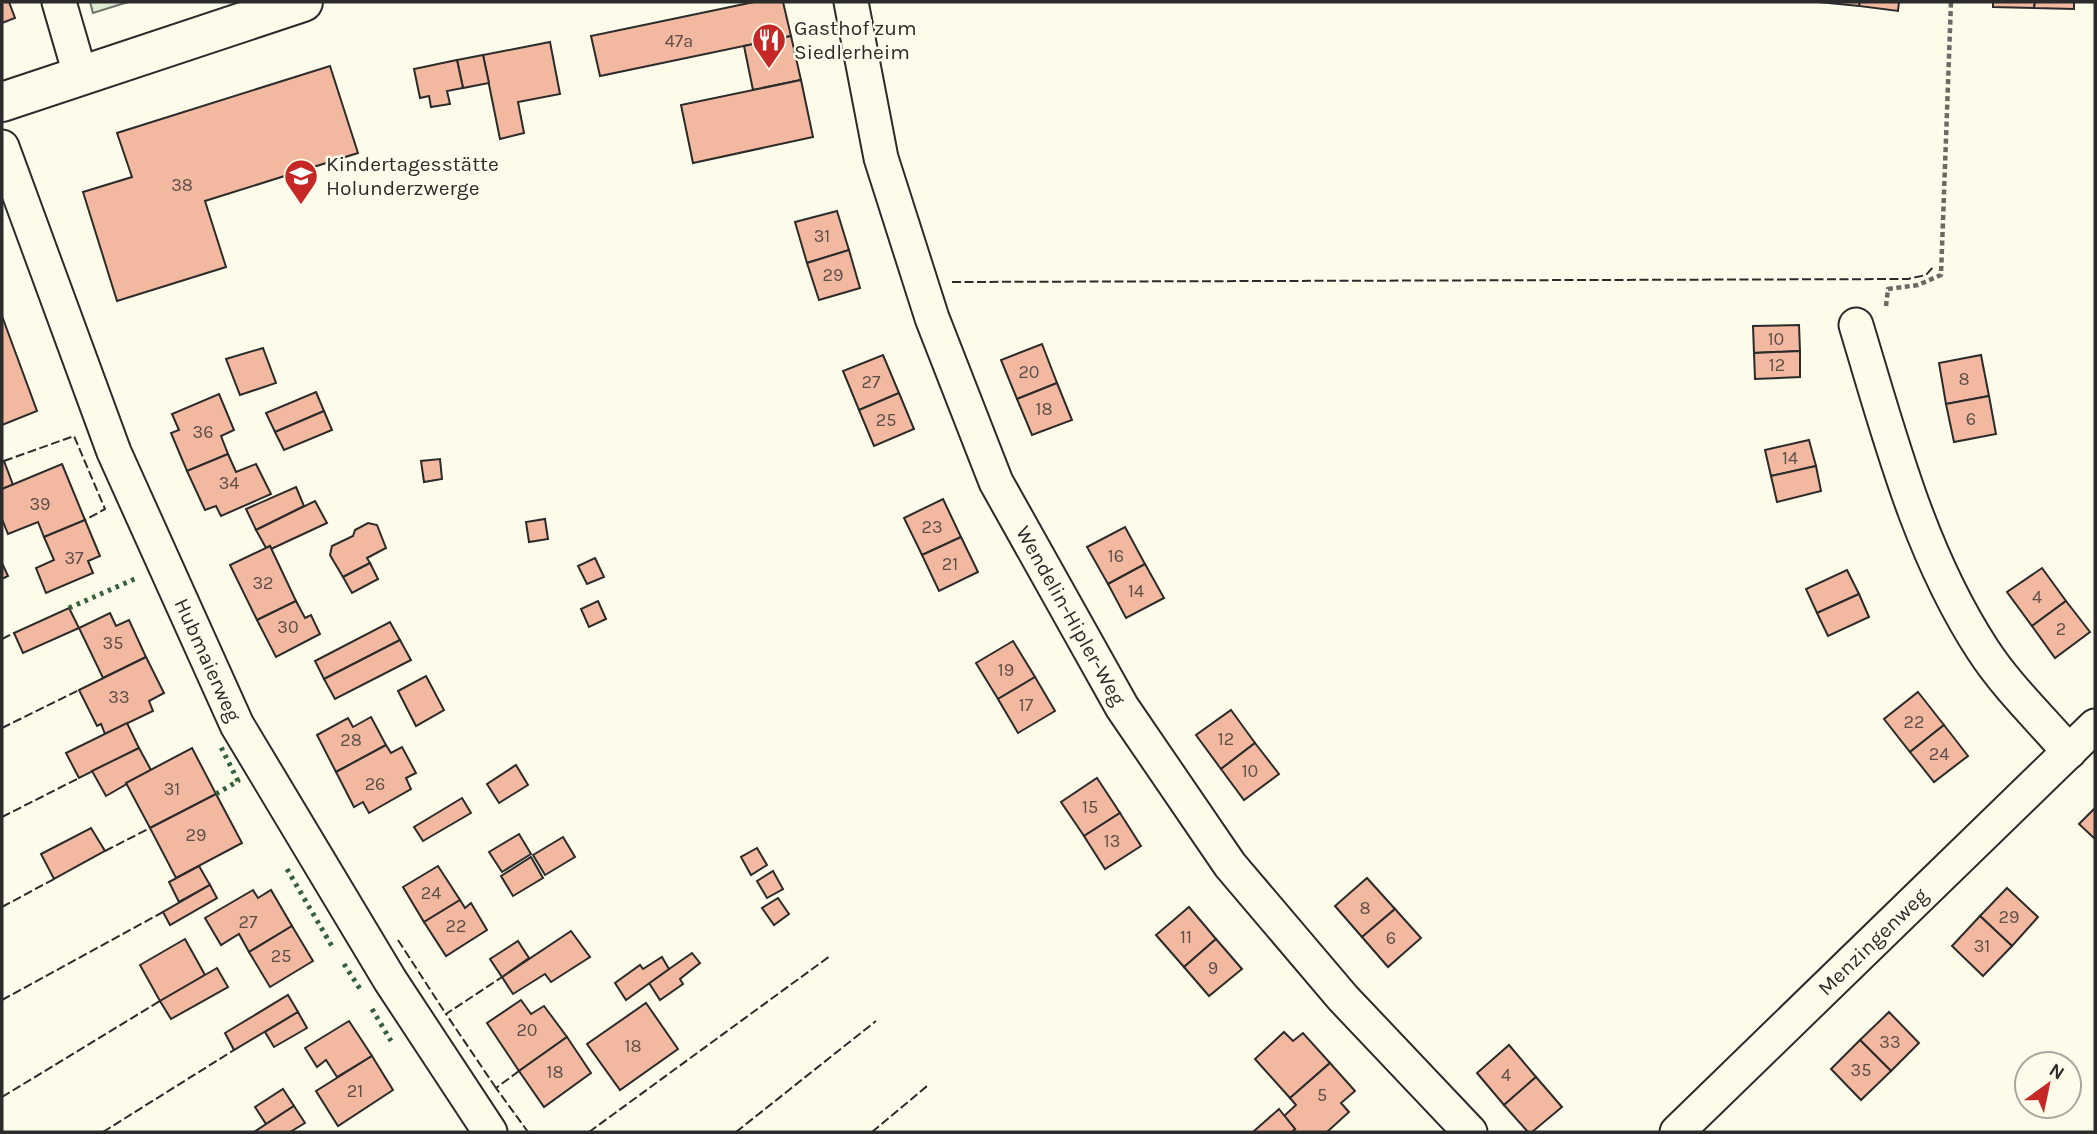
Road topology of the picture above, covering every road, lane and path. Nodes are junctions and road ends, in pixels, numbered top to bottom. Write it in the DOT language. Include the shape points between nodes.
graph roads {
  1 [pos="59,2"];
  2 [pos="303,2"];
  3 [pos="851,2"];
  4 [pos="1951,2"];
  5 [pos="80,74"];
  6 [pos="2,102"];
  7 [pos="2,147"];
  8 [pos="1856,325"];
  9 [pos="2095,726"];
  10 [pos="2069,752"];
  11 [pos="491,1132"];
  12 [pos="1470,1132"];
  13 [pos="1677,1132"];
  1 -- 5 [label="street"];
  2 -- 5 [label="main road"];
  3 -- 12 [label="street, Wendelin-Hipler-Weg" via="881,158 932,318 996,482 1122,707 1230,865 1343,998"];
  4 -- 8 [label="path" via="1941,275 1918,285 1888,289 1885,312"];
  5 -- 6 [label="main road"];
  7 -- 11 [label="street, Hubmaierweg" via="114,452 237,725 390,980"];
  8 -- 10 [label="street" via="1930,553 1984,652"];
  9 -- 10 [label="street, Menzingenweg"];
  10 -- 13 [label="street, Menzingenweg"];
}
